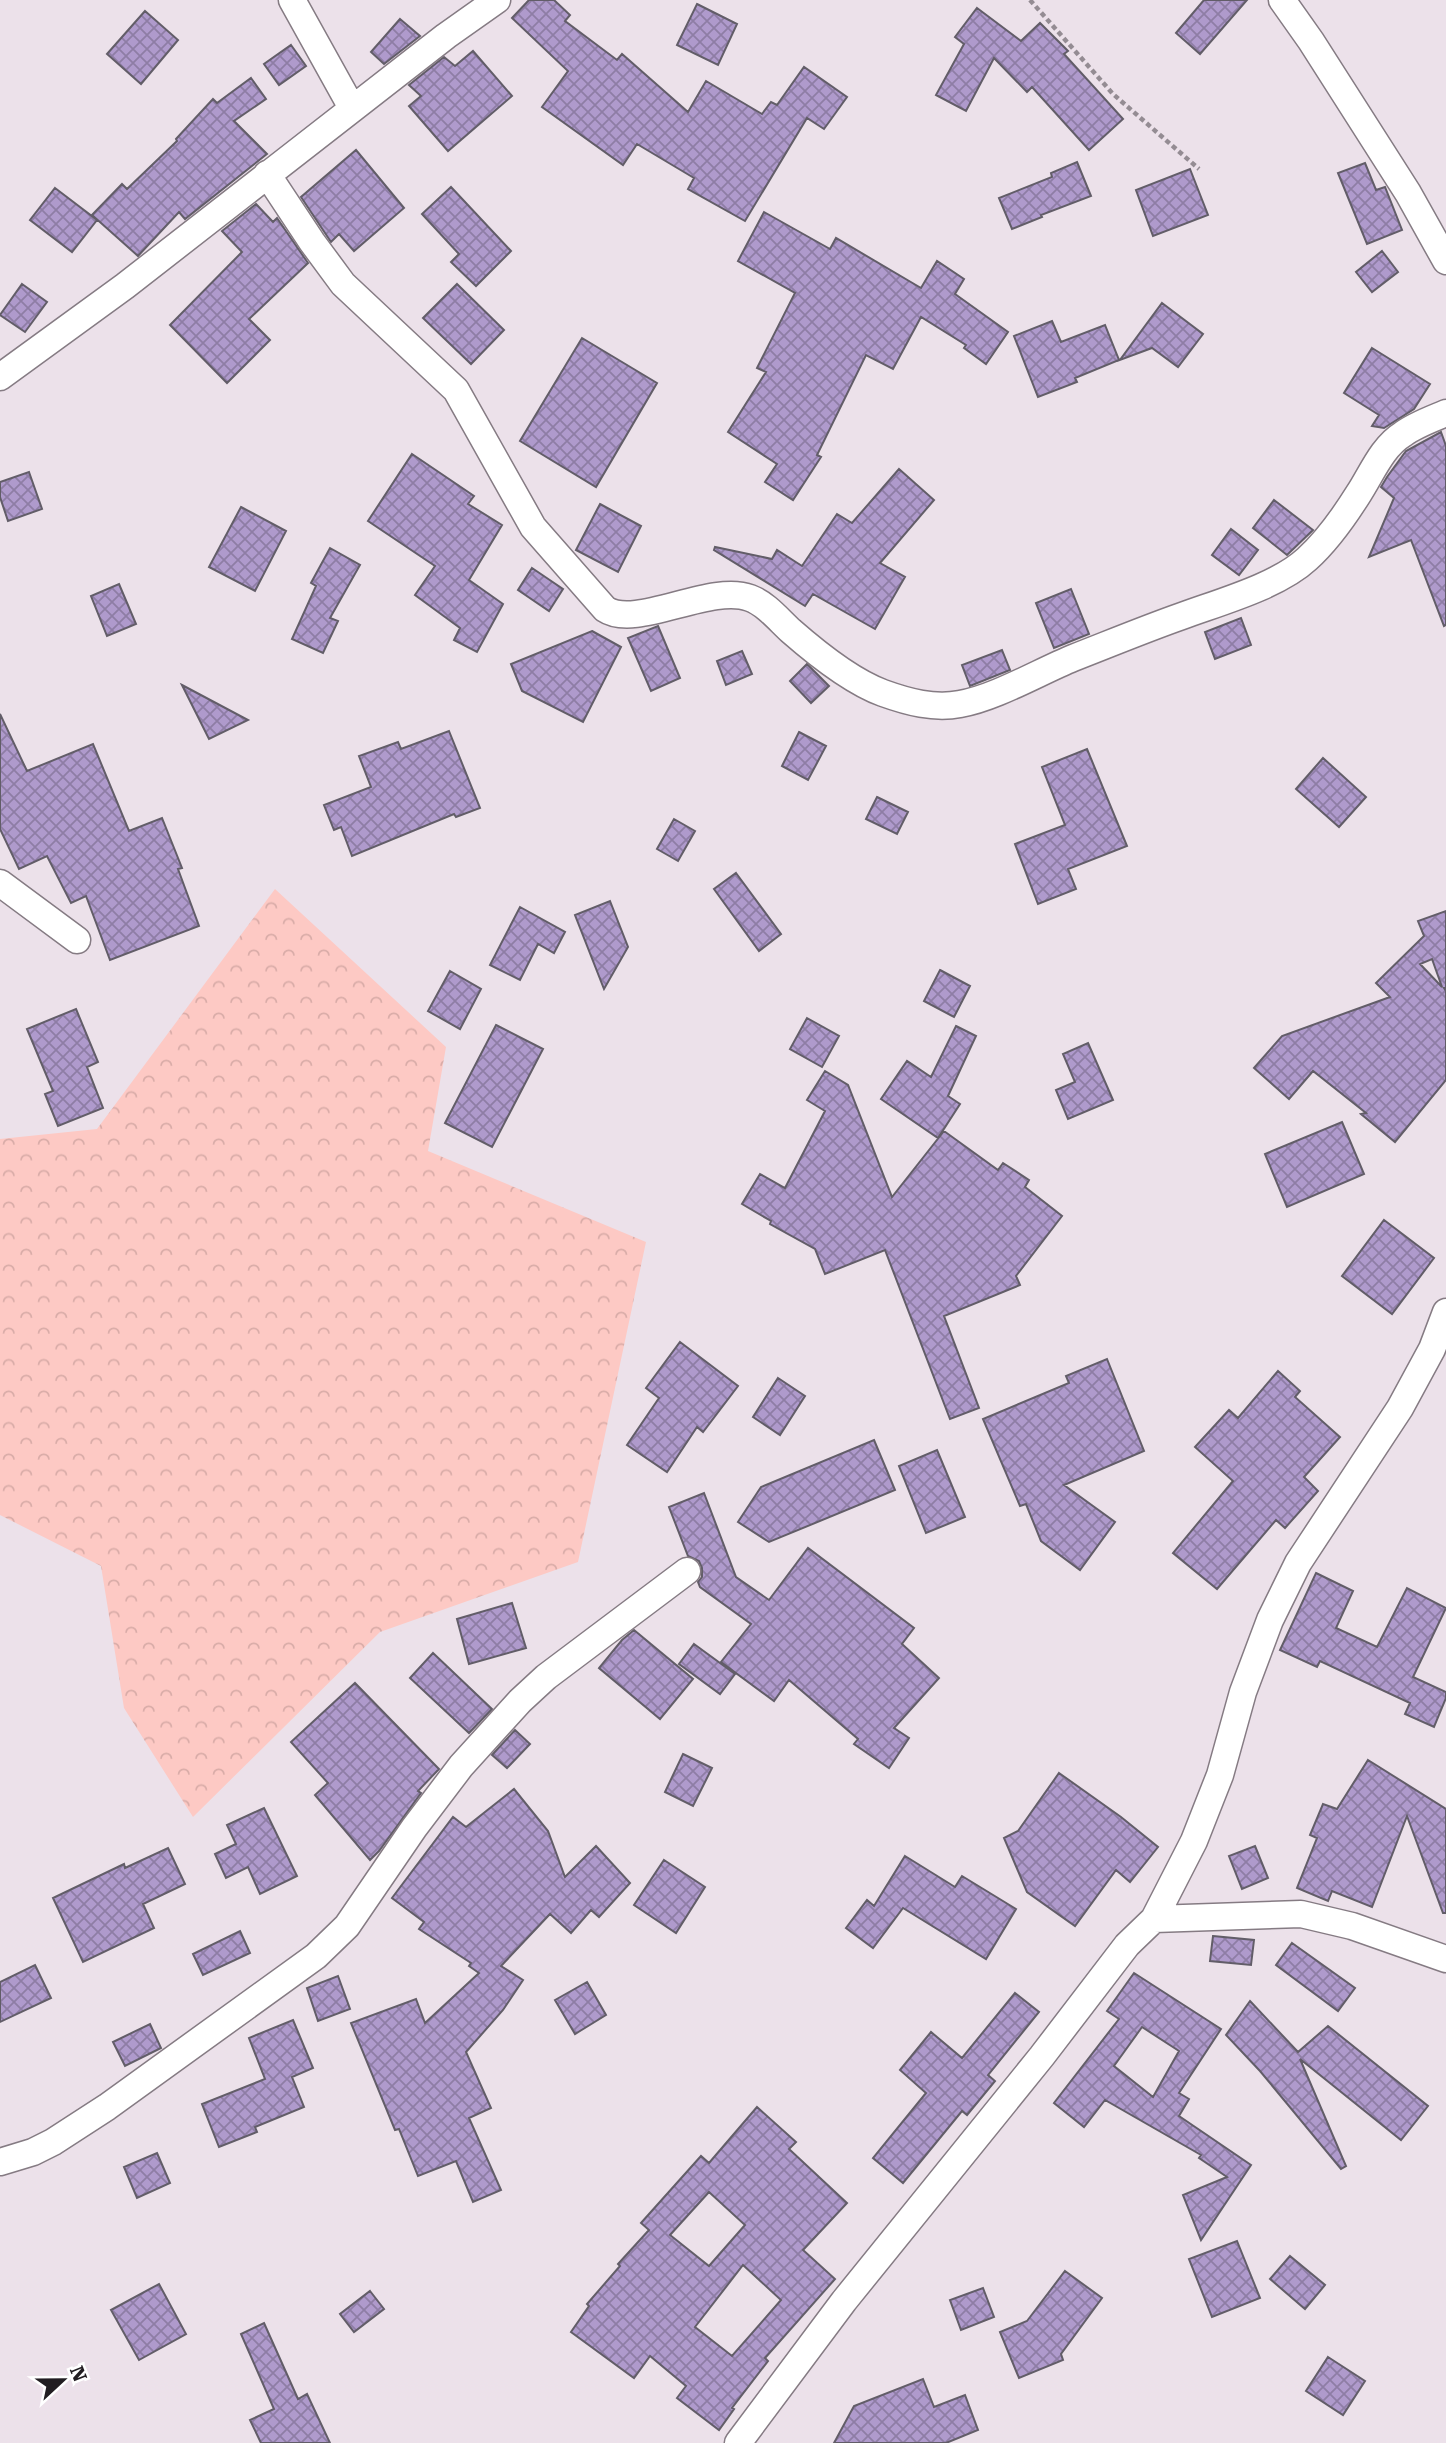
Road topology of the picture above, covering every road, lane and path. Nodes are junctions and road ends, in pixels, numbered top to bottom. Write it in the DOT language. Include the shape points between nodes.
graph roads {
  1 [pos="292,0"];
  2 [pos="497,0"];
  3 [pos="1030,0"];
  4 [pos="1282,0"];
  5 [pos="352,108"];
  6 [pos="1199,169"];
  7 [pos="267,174"];
  8 [pos="1446,261"];
  9 [pos="0,377"];
  10 [pos="1446,413"];
  11 [pos="0,883"];
  12 [pos="77,940"];
  13 [pos="1446,1312"];
  14 [pos="687,1571"];
  15 [pos="1154,1919"];
  16 [pos="1446,1959"];
  17 [pos="0,2162"];
  18 [pos="738,2443"];
  1 -- 5 [label="street"];
  2 -- 5 [label="street"];
  3 -- 6 [label="path" via="1113,94"];
  4 -- 8 [label="street" via="1408,193"];
  5 -- 7 [label="street"];
  7 -- 9 [label="street"];
  7 -- 10 [label="street" via="343,284 456,390 533,527 605,609 624,616 733,595 746,597 759,602 847,673 880,692 926,706 961,704 994,693 1158,624 1251,591 1299,567 1325,543 1382,453 1402,434"];
  11 -- 12 [label="street"];
  13 -- 15 [label="street" via="1400,1408 1298,1563 1270,1620 1243,1692 1220,1775 1194,1841"];
  14 -- 17 [label="street" via="520,1700 461,1766 347,1926 316,1955 96,2114 33,2152"];
  15 -- 16 [label="street" via="1301,1914 1352,1926"];
  15 -- 18 [label="street" via="1127,1945"];
}
